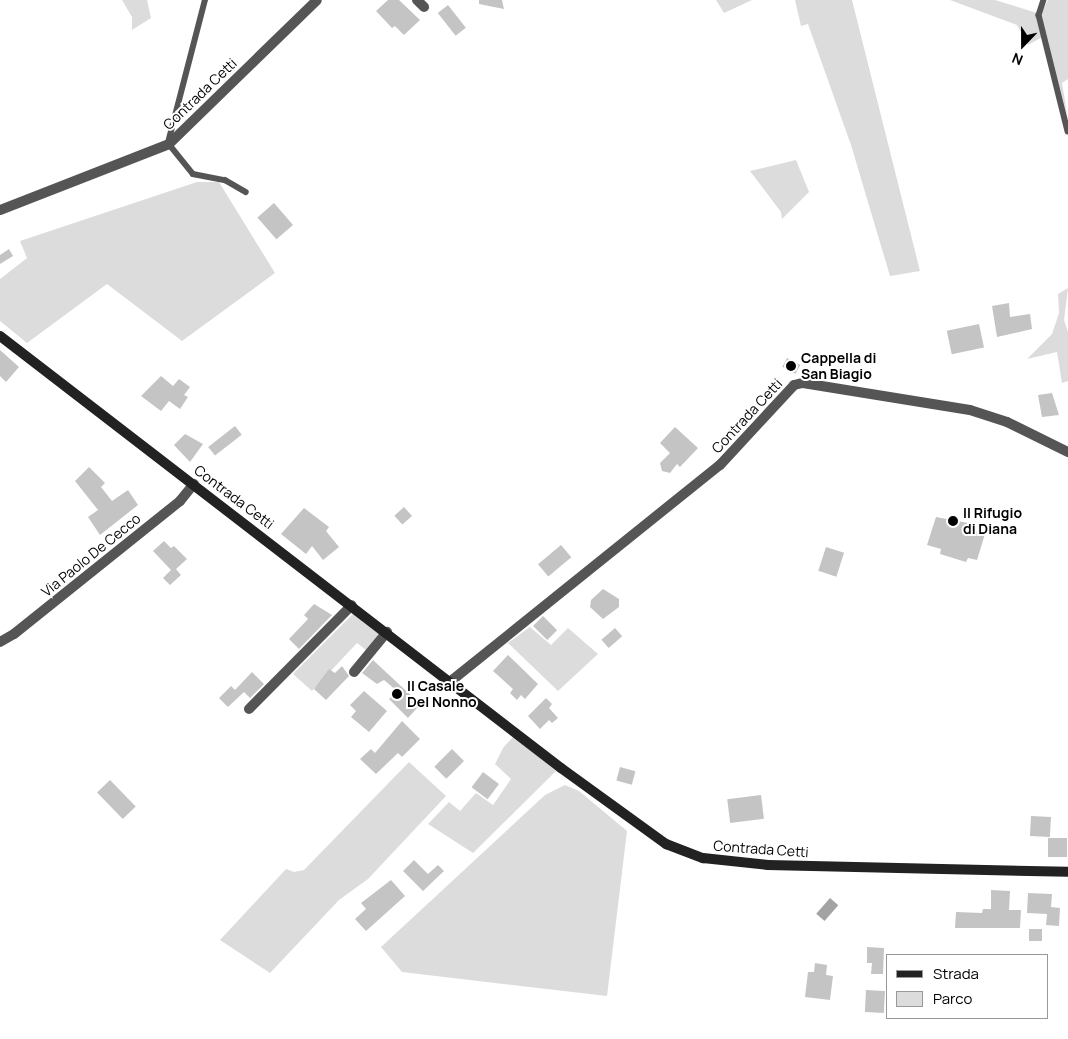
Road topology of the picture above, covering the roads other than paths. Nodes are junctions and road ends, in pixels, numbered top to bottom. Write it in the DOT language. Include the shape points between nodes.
graph roads {
  1 [pos="206,0"];
  2 [pos="316,0"];
  3 [pos="1044,0"];
  4 [pos="1068,131"];
  5 [pos="169,144"];
  6 [pos="246,192"];
  7 [pos="0,210"];
  8 [pos="0,336"];
  9 [pos="1068,452"];
  10 [pos="194,484"];
  11 [pos="352,605"];
  12 [pos="387,632"];
  13 [pos="0,642"];
  14 [pos="354,672"];
  15 [pos="451,681"];
  16 [pos="249,709"];
  17 [pos="1068,872"];
  1 -- 5 [label="lane"];
  2 -- 5 [label="street, Contrada Cetti"];
  3 -- 4 [label="lane" via="1039,15"];
  5 -- 6 [label="lane" via="193,174 225,180"];
  5 -- 7 [label="street, Contrada Cetti"];
  8 -- 10 [label="main road, Contrada Cetti"];
  9 -- 15 [label="street, Contrada Cetti" via="1007,422 970,410 803,382 794,385 720,465"];
  10 -- 11 [label="main road, Contrada Cetti"];
  10 -- 13 [label="street, Via Paolo De Cecco" via="180,501"];
  11 -- 12 [label="main road, Contrada Cetti"];
  11 -- 16 [label="street"];
  12 -- 14 [label="street"];
  12 -- 15 [label="main road, Contrada Cetti"];
  15 -- 17 [label="main road, Contrada Cetti" via="625,816 666,844 689,854 722,862 785,866"];
}
